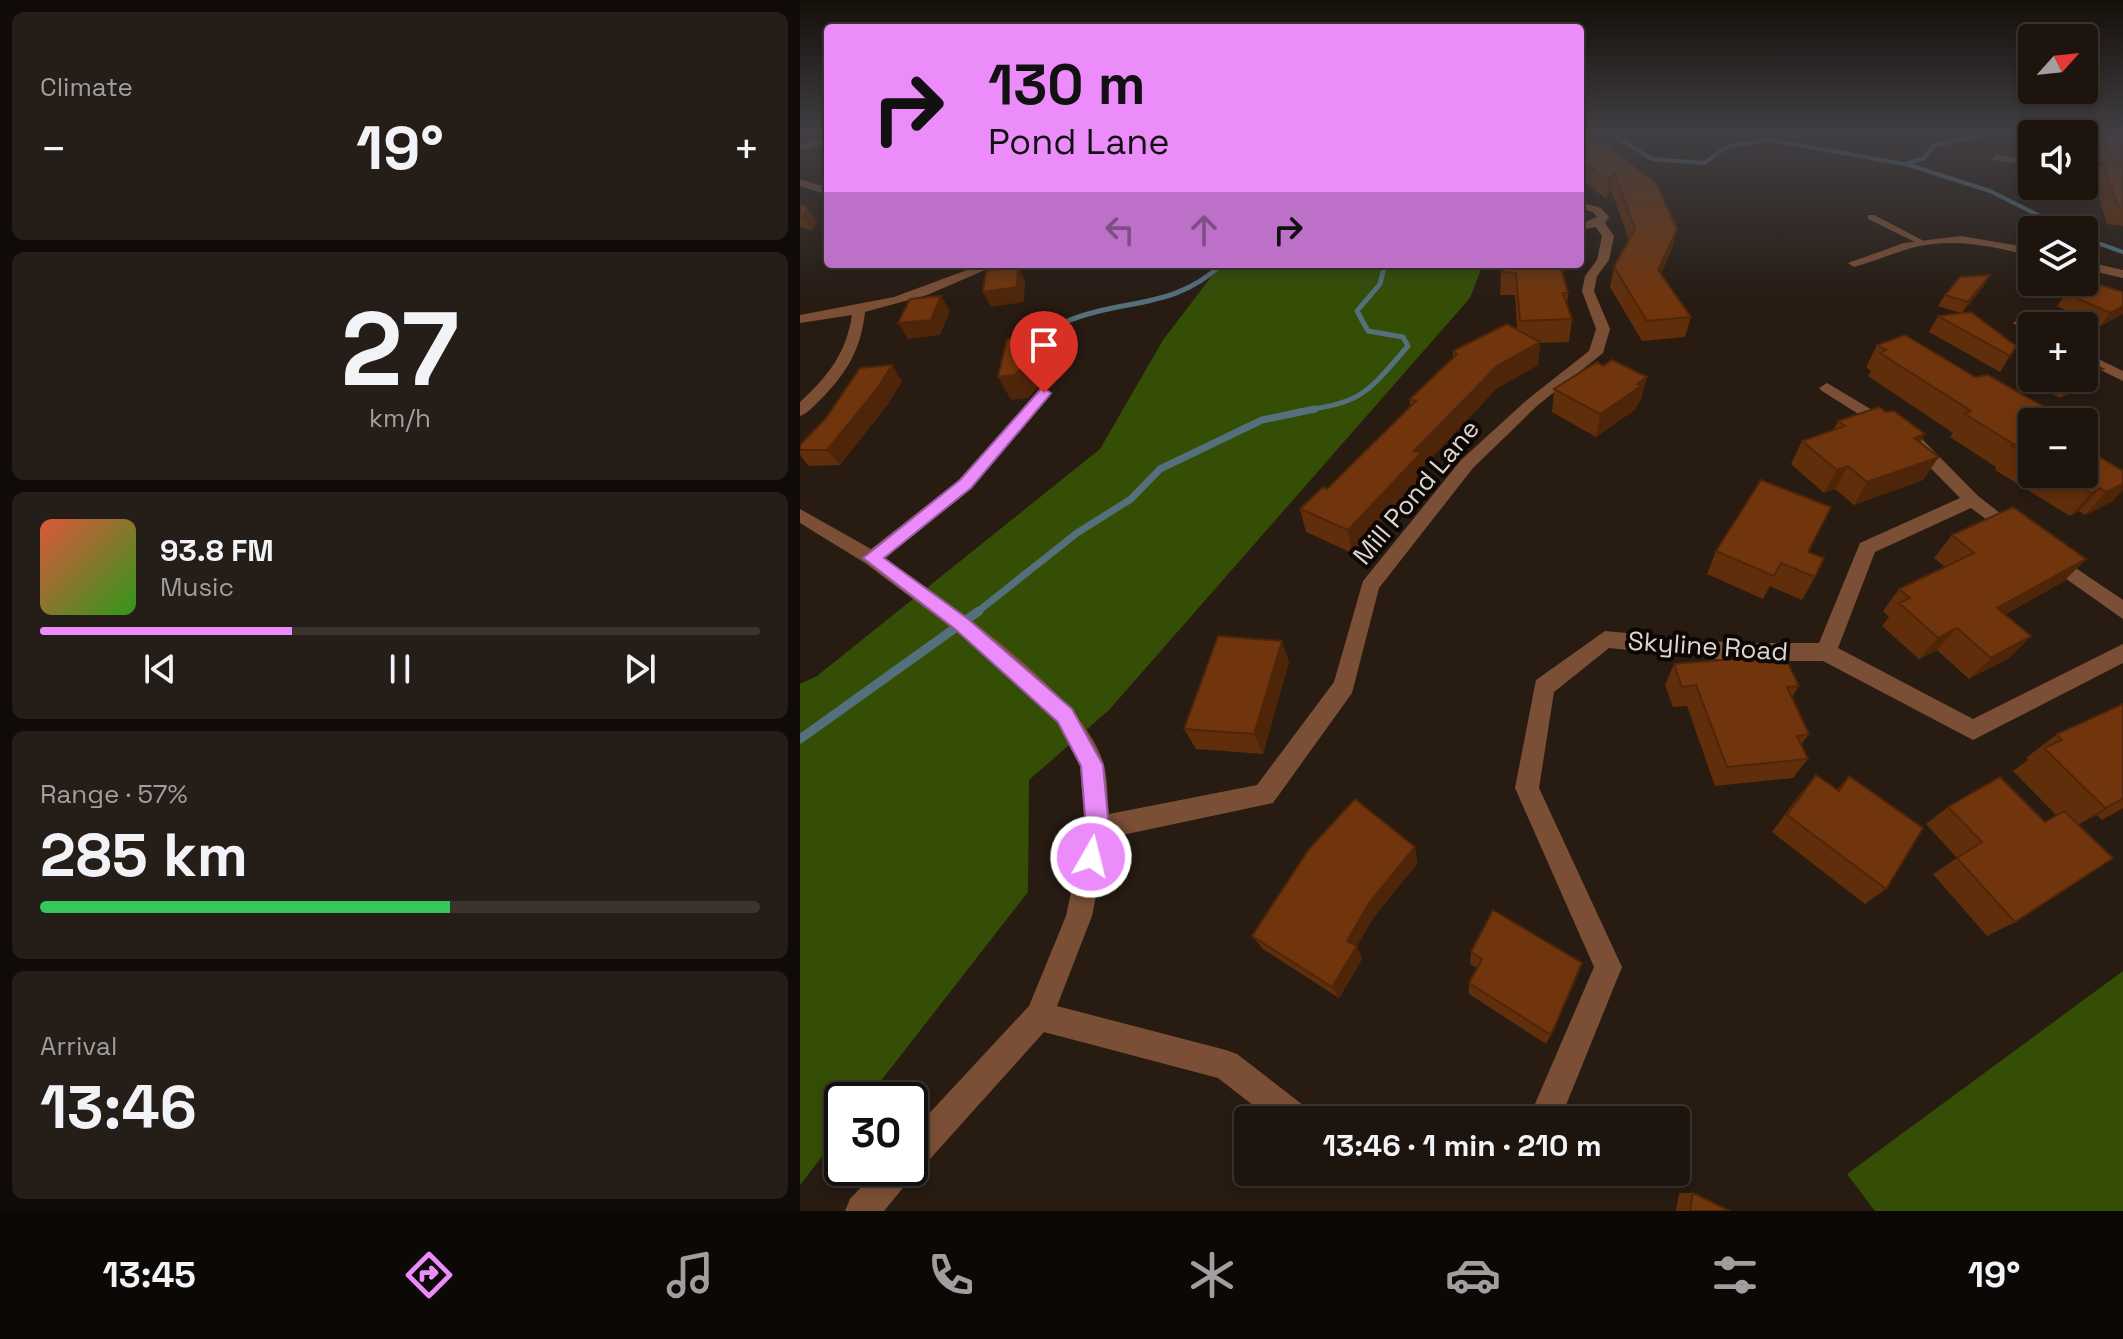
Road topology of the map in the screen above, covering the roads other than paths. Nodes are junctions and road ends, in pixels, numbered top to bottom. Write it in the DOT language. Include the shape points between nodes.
graph roads {
  1 [pos="1584,205"];
  2 [pos="1871,217"];
  3 [pos="1589,225"];
  4 [pos="1920,241"];
  5 [pos="2018,249"];
  6 [pos="1854,263"];
  7 [pos="984,268"];
  8 [pos="2098,268"];
  9 [pos="2123,274"];
  10 [pos="859,310"];
  11 [pos="800,319"];
  12 [pos="2098,364"];
  13 [pos="2123,377"];
  14 [pos="1827,388"];
  15 [pos="1044,393"];
  16 [pos="800,411"];
  17 [pos="1972,500"];
  18 [pos="800,515"];
  19 [pos="872,558"];
  20 [pos="2123,611"];
  21 [pos="1826,652"];
  22 [pos="2123,653"];
  23 [pos="1098,828"];
  24 [pos="1039,1016"];
  25 [pos="1279,1106"];
  26 [pos="1550,1106"];
  27 [pos="928,1138"];
  28 [pos="885,1186"];
  29 [pos="862,1211"];
  1 -- 3 [label="street, Mill Pond Lane" via="1601,213"];
  2 -- 4 [label="lane"];
  3 -- 23 [label="street, Mill Pond Lane" via="1608,236 1588,291 1603,329 1596,353 1467,464 1370,586 1344,686 1264,795"];
  4 -- 5 [label="street" via="1968,238"];
  4 -- 6 [label="street"];
  7 -- 10 [label="street" via="937,288"];
  8 -- 9 [label="street"];
  10 -- 11 [label="street"];
  10 -- 16 [label="street" via="851,353"];
  12 -- 13 [label="street"];
  14 -- 17 [label="street" via="1923,447"];
  15 -- 19 [label="street" via="965,484"];
  17 -- 20 [label="street"];
  17 -- 21 [label="street" via="1867,548"];
  18 -- 19 [label="street"];
  19 -- 23 [label="street" via="977,636 1065,716 1092,765"];
  21 -- 22 [label="street, Skyline Road" via="1973,730"];
  21 -- 26 [label="street, Skyline Road" via="1735,652 1605,639 1544,687 1527,788 1608,967"];
  23 -- 24 [label="street" via="1079,916"];
  24 -- 25 [label="street" via="1226,1065"];
  24 -- 27 [label="street"];
  28 -- 29 [label="street"];
}
